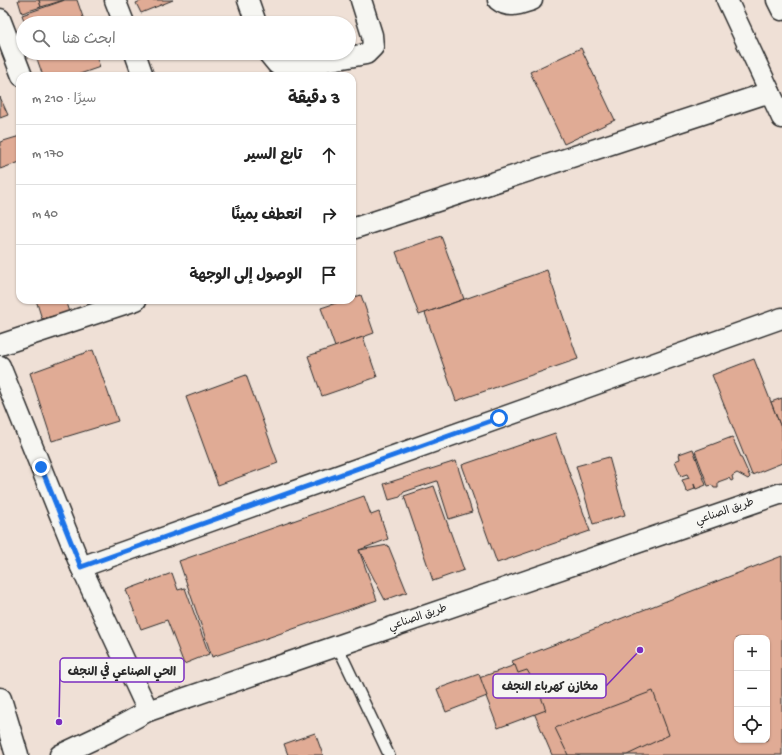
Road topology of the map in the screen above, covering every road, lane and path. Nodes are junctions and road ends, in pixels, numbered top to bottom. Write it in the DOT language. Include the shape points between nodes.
graph roads {
  1 [pos="115,0"];
  2 [pos="248,0"];
  3 [pos="362,0"];
  4 [pos="498,0"];
  5 [pos="532,0"];
  6 [pos="728,0"];
  7 [pos="777,0"];
  8 [pos="782,10"];
  9 [pos="121,16"];
  10 [pos="254,16"];
  11 [pos="0,19"];
  12 [pos="356,56"];
  13 [pos="137,60"];
  14 [pos="274,60"];
  15 [pos="332,60"];
  16 [pos="20,72"];
  17 [pos="142,72"];
  18 [pos="770,92"];
  19 [pos="782,118"];
  20 [pos="356,228"];
  21 [pos="124,304"];
  22 [pos="782,318"];
  23 [pos="0,345"];
  24 [pos="0,366"];
  25 [pos="782,492"];
  26 [pos="81,567"];
  27 [pos="338,645"];
  28 [pos="1,708"];
  29 [pos="148,711"];
  30 [pos="17,755"];
  31 [pos="60,755"];
  32 [pos="389,755"];
  1 -- 9 [label="street"];
  2 -- 10 [label="street"];
  3 -- 12 [label="street" via="373,47 366,54"];
  4 -- 5 [label="street" via="502,4 516,6"];
  6 -- 18 [label="street"];
  7 -- 8 [label="street"];
  11 -- 16 [label="street"];
  13 -- 17 [label="street"];
  14 -- 15 [label="street" via="287,68"];
  18 -- 19 [label="street"];
  18 -- 20 [label="street"];
  21 -- 23 [label="street"];
  22 -- 26 [label="street"];
  24 -- 26 [label="street"];
  25 -- 27 [label="street, طريق الصناعي"];
  26 -- 29 [label="street"];
  27 -- 29 [label="street, طريق الصناعي"];
  27 -- 32 [label="lane"];
  28 -- 30 [label="street"];
  29 -- 31 [label="street, طريق الصناعي"];
}
